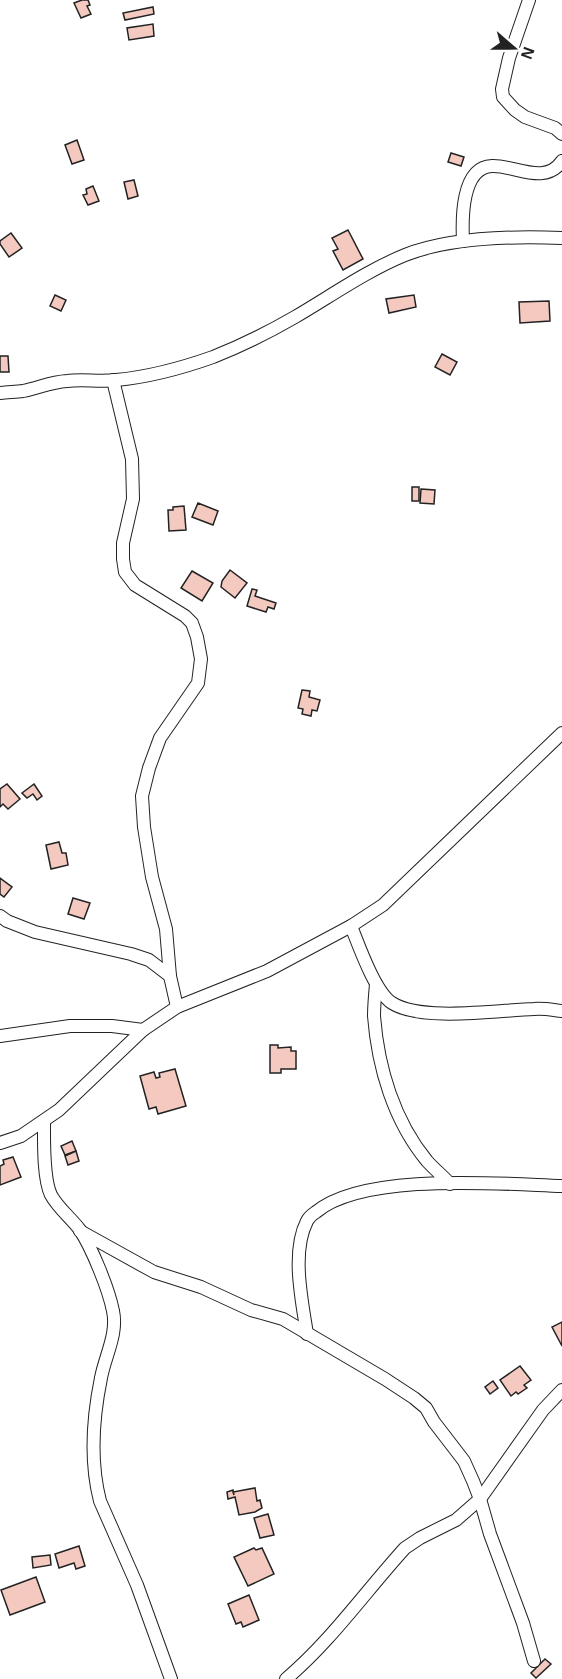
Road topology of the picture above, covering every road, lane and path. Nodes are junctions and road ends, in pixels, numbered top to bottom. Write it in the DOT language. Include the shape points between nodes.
graph roads {
  1 [pos="528,0"];
  2 [pos="562,134"];
  3 [pos="562,161"];
  4 [pos="562,238"];
  5 [pos="463,241"];
  6 [pos="113,380"];
  7 [pos="0,393"];
  8 [pos="562,732"];
  9 [pos="0,916"];
  10 [pos="351,926"];
  11 [pos="170,976"];
  12 [pos="376,984"];
  13 [pos="177,1007"];
  14 [pos="562,1011"];
  15 [pos="143,1030"];
  16 [pos="0,1036"];
  17 [pos="44,1122"];
  18 [pos="0,1143"];
  19 [pos="450,1184"];
  20 [pos="562,1186"];
  21 [pos="80,1231"];
  22 [pos="307,1334"];
  23 [pos="562,1390"];
  24 [pos="480,1499"];
  25 [pos="534,1661"];
  26 [pos="171,1679"];
  27 [pos="286,1679"];
  1 -- 2 [label="street" via="509,57 503,97 525,117"];
  3 -- 5 [label="street" via="550,172 533,174 493,166 482,168 474,176 464,201"];
  4 -- 5 [label="street"];
  5 -- 6 [label="street" via="405,255 260,336 213,356 147,377"];
  6 -- 7 [label="street" via="69,380"];
  6 -- 11 [label="street" via="132,459 133,499 123,543 125,572 135,585 192,623 201,659 198,683 160,738 142,796 152,877 166,929"];
  8 -- 10 [label="street" via="383,905"];
  9 -- 11 [label="street" via="35,932 149,960"];
  10 -- 12 [label="street"];
  10 -- 13 [label="street" via="267,971"];
  11 -- 13 [label="street"];
  12 -- 14 [label="street" via="391,1003 434,1014"];
  12 -- 19 [label="street" via="374,1014 388,1091 406,1130 427,1161"];
  13 -- 15 [label="street"];
  15 -- 16 [label="street" via="70,1026"];
  15 -- 17 [label="street"];
  17 -- 18 [label="street"];
  17 -- 21 [label="street" via="51,1194"];
  19 -- 20 [label="street"];
  19 -- 22 [label="street" via="387,1187 351,1194 323,1206 308,1219 301,1240 299,1268"];
  21 -- 22 [label="street" via="154,1272 283,1319"];
  21 -- 26 [label="street" via="110,1295 115,1322 100,1378 94,1429 96,1487"];
  22 -- 24 [label="street" via="426,1408 464,1461"];
  23 -- 24 [label="street" via="543,1410"];
  24 -- 25 [label="street"];
  24 -- 27 [label="street" via="456,1520 405,1548 322,1645"];
}
